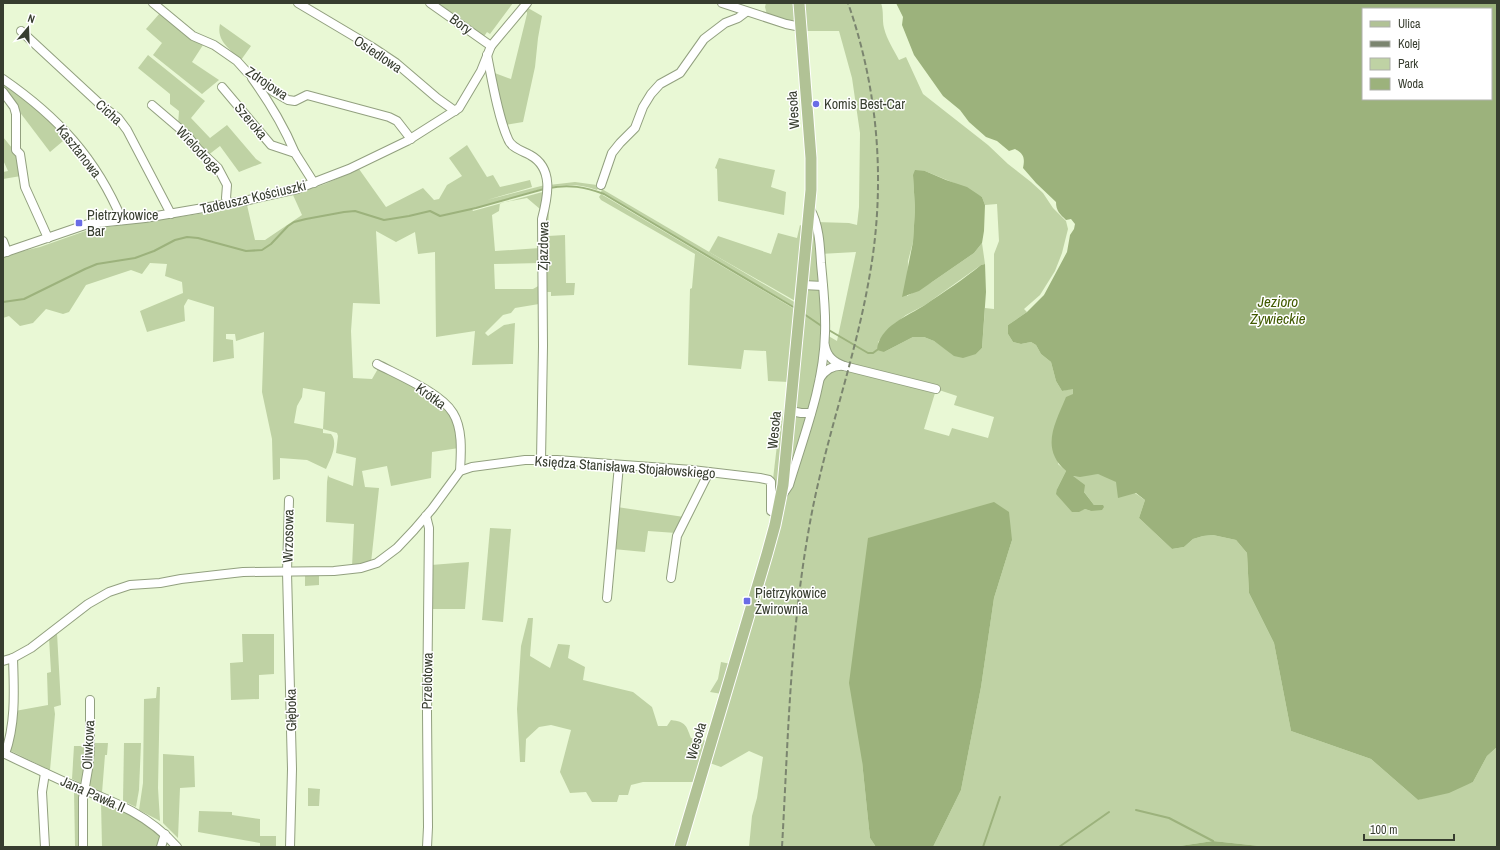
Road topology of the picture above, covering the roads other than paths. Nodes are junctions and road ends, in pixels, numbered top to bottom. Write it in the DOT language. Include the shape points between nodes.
graph roads {
  1 [pos="153,3"];
  2 [pos="298,3"];
  3 [pos="430,3"];
  4 [pos="527,3"];
  5 [pos="722,3"];
  6 [pos="799,3"];
  7 [pos="746,12"];
  8 [pos="801,27"];
  9 [pos="21,31"];
  10 [pos="491,46"];
  11 [pos="487,55"];
  12 [pos="246,71"];
  13 [pos="3,80"];
  14 [pos="222,87"];
  15 [pos="3,92"];
  16 [pos="152,105"];
  17 [pos="455,111"];
  18 [pos="411,139"];
  19 [pos="295,153"];
  20 [pos="314,183"];
  21 [pos="601,185"];
  22 [pos="229,204"];
  23 [pos="810,209"];
  24 [pos="170,214"];
  25 [pos="122,220"];
  26 [pos="48,238"];
  27 [pos="3,242"];
  28 [pos="5,252"];
  29 [pos="803,285"];
  30 [pos="823,286"];
  31 [pos="825,337"];
  32 [pos="377,364"];
  33 [pos="844,366"];
  34 [pos="819,380"];
  35 [pos="936,389"];
  36 [pos="791,411"];
  37 [pos="811,413"];
  38 [pos="541,460"];
  39 [pos="619,465"];
  40 [pos="460,471"];
  41 [pos="709,472"];
  42 [pos="781,495"];
  43 [pos="289,500"];
  44 [pos="777,514"];
  45 [pos="426,516"];
  46 [pos="288,572"];
  47 [pos="671,578"];
  48 [pos="607,598"];
  49 [pos="13,658"];
  50 [pos="3,661"];
  51 [pos="90,700"];
  52 [pos="4,753"];
  53 [pos="45,773"];
  54 [pos="84,790"];
  55 [pos="165,834"];
  56 [pos="45,847"];
  57 [pos="83,847"];
  58 [pos="160,847"];
  59 [pos="177,847"];
  60 [pos="290,847"];
  61 [pos="427,847"];
  62 [pos="680,847"];
  1 -- 12 [label="street, Zdrojowa" via="193,36 214,45 237,61"];
  2 -- 17 [label="street, Osiedlowa" via="396,63"];
  3 -- 10 [label="street, Bory"];
  4 -- 10 [label="street, Tadeusza Kościuszki"];
  5 -- 7 [label="street"];
  6 -- 8 [label="main road, Wesoła"];
  7 -- 8 [label="street"];
  7 -- 21 [label="street" via="725,23 704,39 680,73 660,84 651,94 635,128 612,153"];
  8 -- 23 [label="main road, Wesoła" via="811,158"];
  9 -- 24 [label="street, Cicha" via="118,118 127,130"];
  10 -- 11 [label="street, Tadeusza Kościuszki"];
  11 -- 17 [label="street, Tadeusza Kościuszki" via="481,71"];
  11 -- 38 [label="street, Zjazdowa" via="508,141 542,163 546,174 546,202 542,218"];
  12 -- 18 [label="street, Zdrojowa" via="288,100 295,101 306,95 389,117 397,121"];
  12 -- 19 [label="street" via="277,114"];
  13 -- 25 [label="street, Kasztanowa" via="44,110 70,135 93,166 115,202"];
  14 -- 19 [label="street, Szeroka" via="271,145"];
  15 -- 26 [label="street" via="16,114 16,150 20,154 25,187"];
  16 -- 22 [label="street, Wielodroga" via="186,134 218,168 227,185 226,198"];
  17 -- 18 [label="street, Tadeusza Kościuszki"];
  18 -- 20 [label="street, Tadeusza Kościuszki"];
  19 -- 20 [label="street"];
  20 -- 22 [label="street, Tadeusza Kościuszki"];
  22 -- 24 [label="street, Tadeusza Kościuszki"];
  23 -- 29 [label="main road, Wesoła"];
  23 -- 30 [label="street" via="816,222"];
  24 -- 25 [label="street, Tadeusza Kościuszki"];
  25 -- 26 [label="street, Tadeusza Kościuszki" via="88,224"];
  26 -- 28 [label="street, Tadeusza Kościuszki"];
  27 -- 28 [label="street"];
  29 -- 30 [label="street"];
  29 -- 36 [label="main road, Wesoła"];
  30 -- 31 [label="street"];
  31 -- 33 [label="street" via="829,356"];
  31 -- 34 [label="street"];
  32 -- 40 [label="street, Krótka" via="418,386 441,401 453,413 459,430"];
  33 -- 34 [label="street" via="830,368"];
  33 -- 35 [label="street"];
  34 -- 37 [label="street"];
  36 -- 37 [label="street"];
  36 -- 42 [label="main road, Wesoła"];
  37 -- 42 [label="street" via="789,485"];
  38 -- 39 [label="street, Księdza Stanisława Stojałowskiego"];
  38 -- 40 [label="street, Księdza Stanisława Stojałowskiego" via="500,463"];
  39 -- 41 [label="street, Księdza Stanisława Stojałowskiego"];
  39 -- 48 [label="street"];
  40 -- 45 [label="street"];
  41 -- 44 [label="street, Księdza Stanisława Stojałowskiego" via="769,480 772,484 771,511"];
  41 -- 47 [label="street" via="677,536"];
  42 -- 44 [label="main road, Wesoła"];
  43 -- 46 [label="street, Wrzosowa"];
  44 -- 62 [label="main road, Wesoła"];
  45 -- 46 [label="street" via="397,548 377,562 361,568"];
  45 -- 61 [label="street, Przelotowa" via="429,528"];
  46 -- 49 [label="street" via="243,572 130,585 109,592 88,604 31,648"];
  46 -- 60 [label="street, Głęboka" via="291,704"];
  49 -- 50 [label="street"];
  49 -- 52 [label="street" via="13,721 10,740"];
  51 -- 54 [label="street, Oliwkowa" via="90,749"];
  52 -- 53 [label="street, Jana Pawła II"];
  53 -- 54 [label="street, Jana Pawła II"];
  53 -- 56 [label="street" via="42,792"];
  54 -- 55 [label="street, Jana Pawła II" via="128,809"];
  54 -- 57 [label="street, Oliwkowa"];
  55 -- 58 [label="street"];
  55 -- 59 [label="street, Jana Pawła II"];
}
